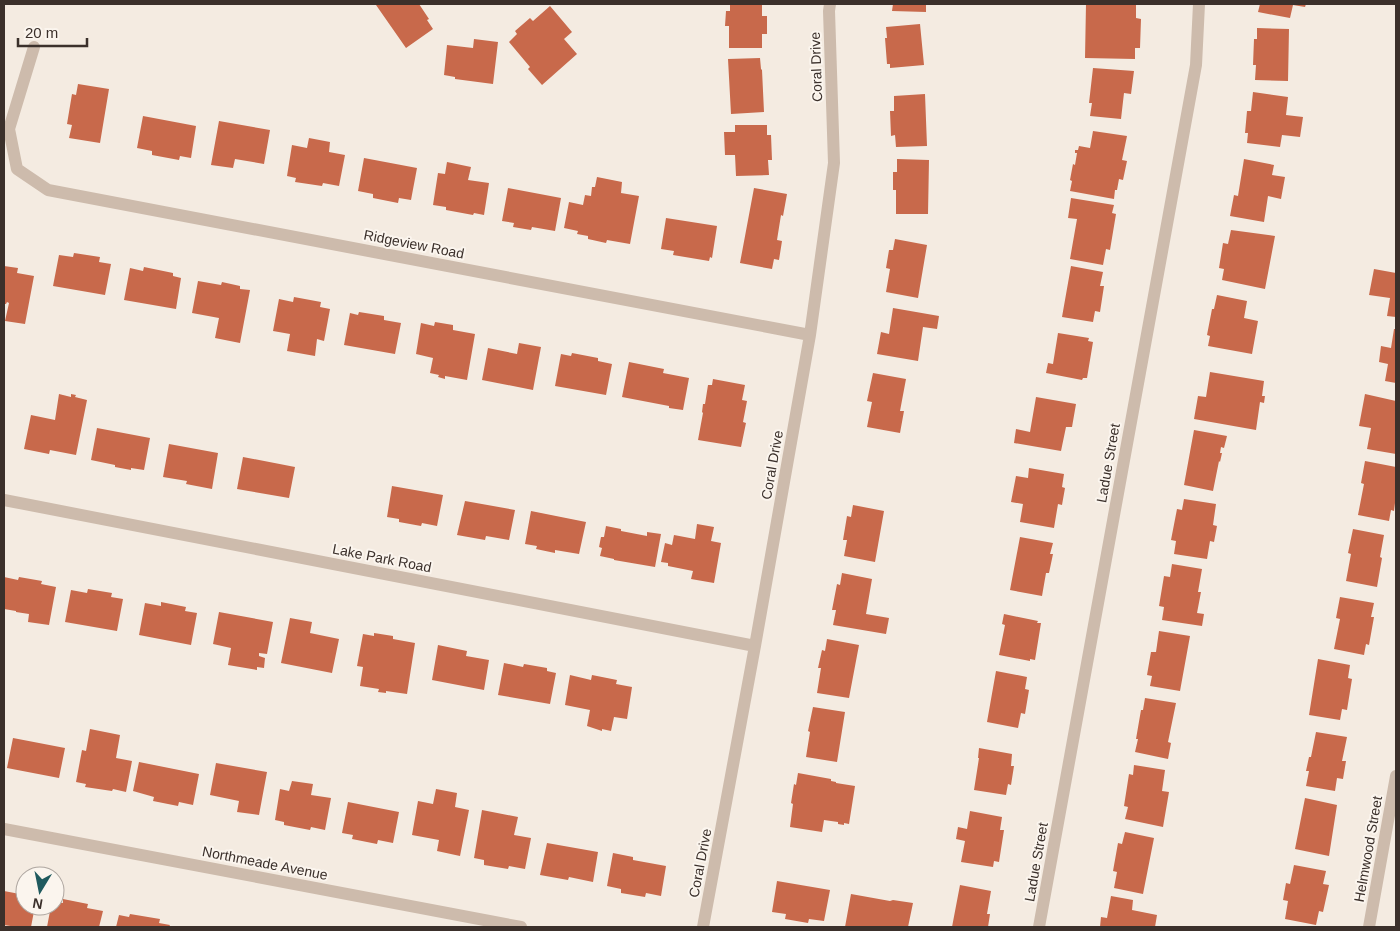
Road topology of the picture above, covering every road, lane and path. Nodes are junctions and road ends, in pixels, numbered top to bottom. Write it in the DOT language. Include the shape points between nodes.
graph roads {
  1 [pos="830,4"];
  2 [pos="1199,4"];
  3 [pos="34,47"];
  4 [pos="810,335"];
  5 [pos="4,500"];
  6 [pos="755,646"];
  7 [pos="1396,776"];
  8 [pos="4,829"];
  9 [pos="521,927"];
  10 [pos="703,927"];
  11 [pos="1039,927"];
  12 [pos="1369,927"];
  1 -- 4 [label="street, Coral Drive" via="834,163"];
  2 -- 11 [label="street, Ladue Street" via="1196,65"];
  3 -- 4 [label="street, Ridgeview Road" via="10,129 17,169 48,190"];
  4 -- 6 [label="street, Coral Drive"];
  5 -- 6 [label="street, Lake Park Road"];
  6 -- 10 [label="street, Coral Drive"];
  7 -- 12 [label="street, Helmwood Street"];
  8 -- 9 [label="street, Northmeade Avenue"];
}
